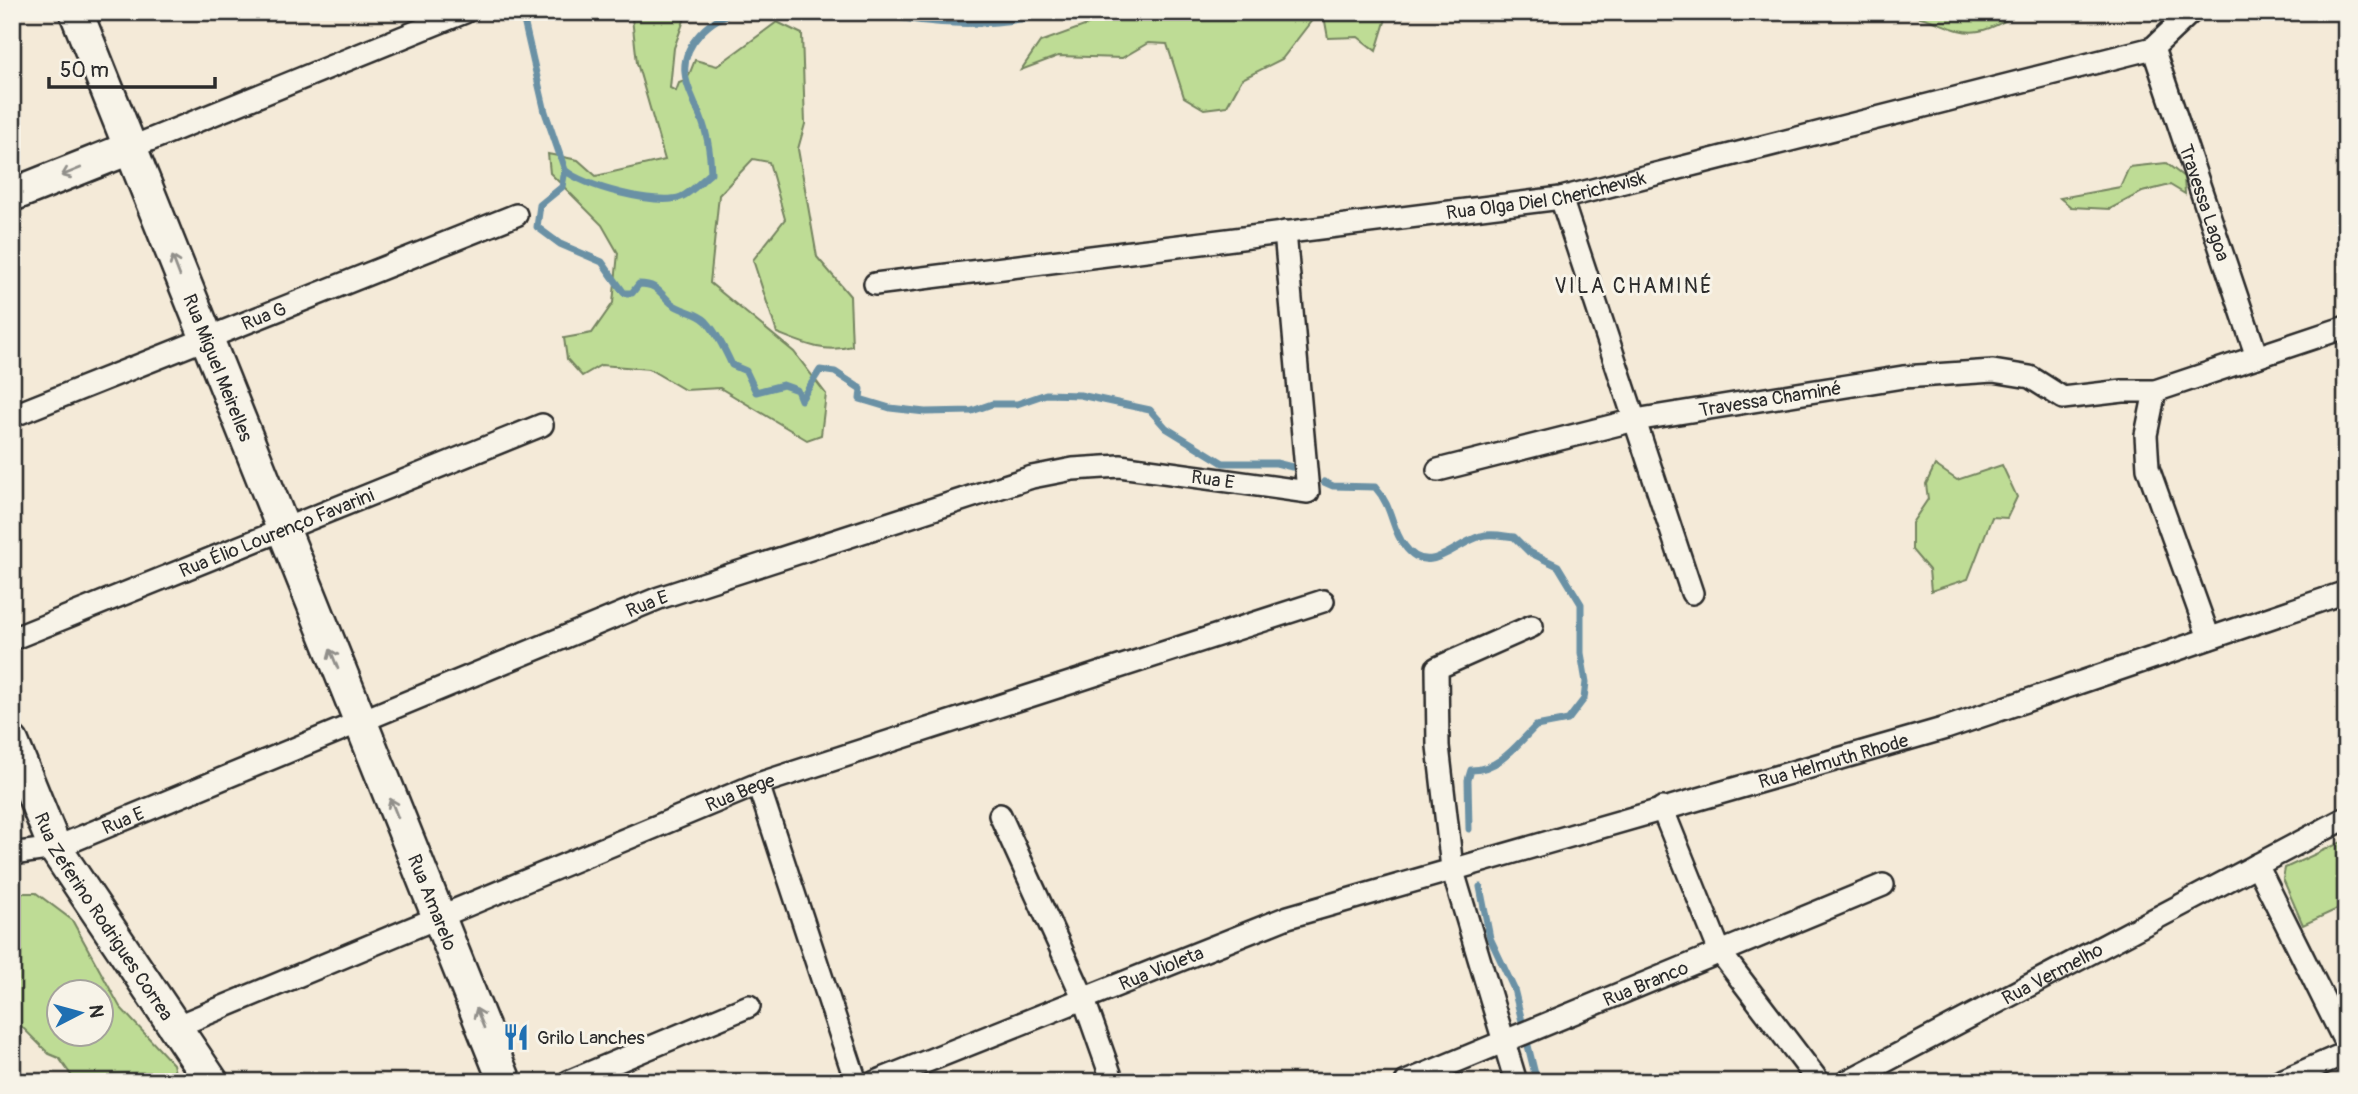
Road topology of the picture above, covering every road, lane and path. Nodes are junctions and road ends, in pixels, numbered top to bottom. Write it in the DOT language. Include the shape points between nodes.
graph roads {
  1 [pos="76,12"];
  2 [pos="2191,12"];
  3 [pos="464,14"];
  4 [pos="2153,48"];
  5 [pos="130,148"];
  6 [pos="12,195"];
  7 [pos="1561,198"];
  8 [pos="516,215"];
  9 [pos="1285,232"];
  10 [pos="875,284"];
  11 [pos="2346,327"];
  12 [pos="205,339"];
  13 [pos="2257,357"];
  14 [pos="2155,391"];
  15 [pos="12,416"];
  16 [pos="1634,421"];
  17 [pos="542,425"];
  18 [pos="1438,471"];
  19 [pos="282,530"];
  20 [pos="2346,592"];
  21 [pos="1692,593"];
  22 [pos="1323,601"];
  23 [pos="1532,626"];
  24 [pos="2209,638"];
  25 [pos="12,639"];
  26 [pos="359,722"];
  27 [pos="12,742"];
  28 [pos="758,783"];
  29 [pos="1662,808"];
  30 [pos="1000,815"];
  31 [pos="2346,818"];
  32 [pos="55,848"];
  33 [pos="12,854"];
  34 [pos="2257,865"];
  35 [pos="1452,868"];
  36 [pos="1883,885"];
  37 [pos="439,917"];
  38 [pos="1720,952"];
  39 [pos="1083,997"];
  40 [pos="749,1006"];
  41 [pos="175,1027"];
  42 [pos="1504,1041"];
  43 [pos="2346,1044"];
  44 [pos="2346,1053"];
  45 [pos="212,1082"];
  46 [pos="505,1082"];
  47 [pos="568,1082"];
  48 [pos="856,1082"];
  49 [pos="875,1082"];
  50 [pos="1112,1082"];
  51 [pos="1406,1082"];
  52 [pos="1516,1082"];
  53 [pos="1819,1082"];
  54 [pos="1846,1082"];
  55 [pos="2279,1082"];
  1 -- 5 [label="street, Rua Miguel Meirelles"];
  2 -- 4 [label="street, Rua Olga Diel Cherichevisk"];
  3 -- 5 [label="street"];
  4 -- 7 [label="street, Rua Olga Diel Cherichevisk"];
  4 -- 13 [label="street, Travessa Lagoa"];
  5 -- 6 [label="street, one-way"];
  12 -- 5 [label="street, Rua Miguel Meirelles, one-way"];
  7 -- 9 [label="street, Rua Olga Diel Cherichevisk"];
  7 -- 16 [label="street"];
  8 -- 12 [label="street, Rua G"];
  9 -- 10 [label="street, Rua Olga Diel Cherichevisk"];
  9 -- 26 [label="street, Rua E" via="1308,492 1120,466 1032,477 659,598"];
  11 -- 13 [label="street, Travessa Chaminé"];
  12 -- 15 [label="street, Rua G"];
  12 -- 19 [label="street, Rua Miguel Meirelles"];
  13 -- 14 [label="street, Travessa Chaminé"];
  14 -- 16 [label="street, Travessa Chaminé" via="2063,398 2030,377 1993,371 1903,377"];
  14 -- 24 [label="street" via="2146,435 2148,468"];
  16 -- 18 [label="street, Travessa Chaminé"];
  16 -- 21 [label="street"];
  17 -- 19 [label="street, Rua Élio Lourenço Favarini"];
  19 -- 25 [label="street, Rua Élio Lourenço Favarini"];
  26 -- 19 [label="street, Rua Miguel Meirelles, one-way"];
  20 -- 24 [label="street, Rua Helmuth Rhode"];
  22 -- 28 [label="street, Rua Bege"];
  23 -- 35 [label="street" via="1437,668 1438,746"];
  24 -- 29 [label="street, Rua Helmuth Rhode" via="1946,727"];
  26 -- 32 [label="street, Rua E"];
  37 -- 26 [label="street, Rua Amarelo, one-way"];
  27 -- 32 [label="street, Rua Zeferino Rodrigues Correa"];
  28 -- 37 [label="street, Rua Bege"];
  28 -- 48 [label="street"];
  29 -- 35 [label="street, Rua Helmuth Rhode"];
  29 -- 38 [label="street"];
  30 -- 39 [label="street"];
  31 -- 34 [label="street, Rua Vermelho"];
  32 -- 33 [label="street, Rua E"];
  32 -- 41 [label="street, Rua Zeferino Rodrigues Correa"];
  34 -- 43 [label="street"];
  34 -- 54 [label="street, Rua Vermelho"];
  35 -- 39 [label="street, Rua Violeta" via="1288,917"];
  35 -- 42 [label="street"];
  36 -- 38 [label="street, Rua Branco"];
  37 -- 41 [label="street, Rua Bege"];
  46 -- 37 [label="street, Rua Amarelo, one-way"];
  38 -- 42 [label="street, Rua Branco"];
  38 -- 53 [label="street"];
  39 -- 49 [label="street, Rua Violeta"];
  39 -- 50 [label="street"];
  40 -- 47 [label="street"];
  41 -- 45 [label="street, Rua Zeferino Rodrigues Correa"];
  42 -- 51 [label="street, Rua Branco"];
  42 -- 52 [label="street"];
  44 -- 55 [label="street"];
}
